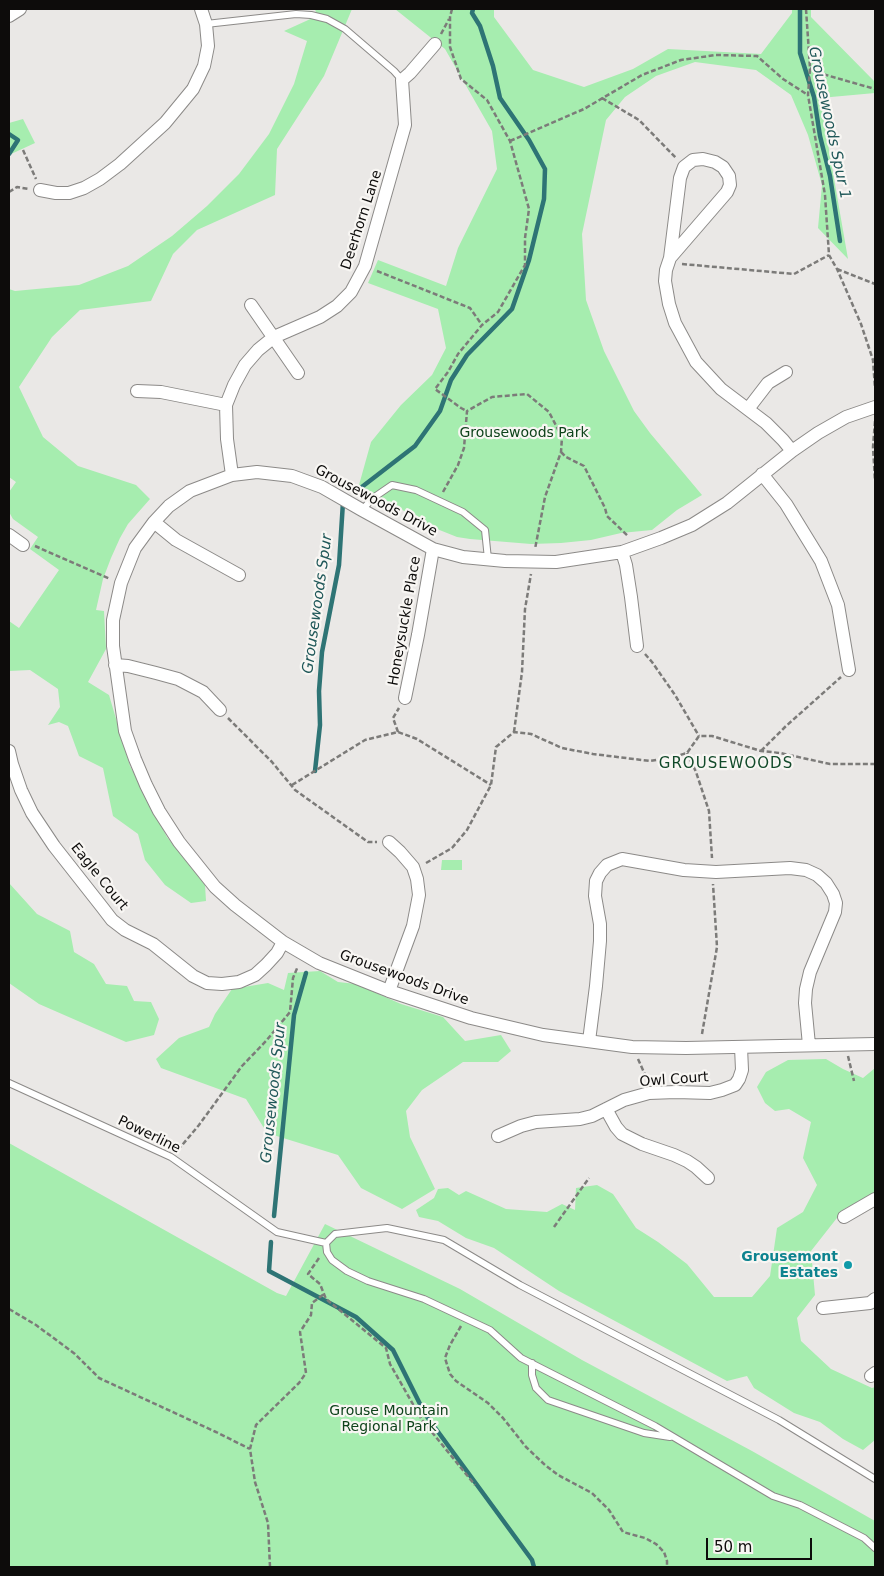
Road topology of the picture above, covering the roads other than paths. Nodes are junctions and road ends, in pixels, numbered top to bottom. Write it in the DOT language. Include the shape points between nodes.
graph roads {
  1 [pos="20,9"];
  2 [pos="201,9"];
  3 [pos="9,16"];
  4 [pos="206,24"];
  5 [pos="435,44"];
  6 [pos="402,80"];
  7 [pos="40,190"];
  8 [pos="669,261"];
  9 [pos="251,305"];
  10 [pos="274,337"];
  11 [pos="786,372"];
  12 [pos="298,373"];
  13 [pos="136,391"];
  14 [pos="226,405"];
  15 [pos="875,407"];
  16 [pos="748,409"];
  17 [pos="792,450"];
  18 [pos="762,474"];
  19 [pos="232,475"];
  20 [pos="362,510"];
  21 [pos="154,522"];
  22 [pos="9,534"];
  23 [pos="23,545"];
  24 [pos="433,549"];
  25 [pos="622,552"];
  26 [pos="488,559"];
  27 [pos="239,575"];
  28 [pos="637,646"];
  29 [pos="115,665"];
  30 [pos="849,670"];
  31 [pos="405,698"];
  32 [pos="220,710"];
  33 [pos="9,751"];
  34 [pos="389,842"];
  35 [pos="282,942"];
  36 [pos="389,992"];
  37 [pos="589,1041"];
  38 [pos="875,1044"];
  39 [pos="808,1045"];
  40 [pos="741,1047"];
  41 [pos="9,1083"];
  42 [pos="606,1109"];
  43 [pos="498,1136"];
  44 [pos="708,1178"];
  45 [pos="875,1199"];
  46 [pos="844,1217"];
  47 [pos="326,1246"];
  48 [pos="875,1298"];
  49 [pos="823,1308"];
  50 [pos="532,1363"];
  51 [pos="674,1438"];
  52 [pos="875,1479"];
  53 [pos="875,1548"];
  1 -- 3 [label="street"];
  2 -- 4 [label="street"];
  4 -- 6 [label="lane" via="296,14 327,19 345,29"];
  4 -- 7 [label="street" via="208,46 204,66 193,89 165,124 120,164 84,188 69,193"];
  5 -- 6 [label="street"];
  6 -- 10 [label="street, Deerhorn Lane" via="405,125 365,266 352,292 337,306"];
  8 -- 8 [label="street" via="727,192 729,176 724,167 715,162 694,160 684,167"];
  8 -- 16 [label="street" via="665,281 669,304 685,344 696,362 721,389"];
  9 -- 10 [label="street"];
  10 -- 12 [label="street"];
  10 -- 14 [label="street, Deerhorn Lane" via="245,365"];
  11 -- 16 [label="street" via="768,383"];
  13 -- 14 [label="street" via="161,392"];
  14 -- 19 [label="street, Deerhorn Lane"];
  15 -- 17 [label="street, Grousewoods Drive" via="846,417"];
  16 -- 17 [label="street"];
  17 -- 18 [label="street, Grousewoods Drive"];
  18 -- 25 [label="street, Grousewoods Drive" via="727,504 692,525"];
  18 -- 30 [label="street" via="786,504 821,561 838,605"];
  19 -- 20 [label="street, Grousewoods Drive" via="257,472 292,476 322,487"];
  19 -- 21 [label="street, Grousewoods Drive" via="190,491"];
  20 -- 24 [label="street, Grousewoods Drive"];
  20 -- 26 [label="lane" via="392,485 416,490 463,512 485,530"];
  21 -- 27 [label="street" via="176,540"];
  21 -- 29 [label="street, Grousewoods Drive" via="135,548 121,583 113,620"];
  22 -- 23 [label="street"];
  24 -- 26 [label="street, Grousewoods Drive" via="463,557"];
  24 -- 31 [label="street, Honeysuckle Place"];
  25 -- 26 [label="street, Grousewoods Drive" via="556,562"];
  25 -- 28 [label="street"];
  29 -- 32 [label="street" via="178,679 203,692"];
  29 -- 35 [label="street, Grousewoods Drive" via="125,731 138,768 159,810 179,842 215,887"];
  33 -- 35 [label="street, Eagle Court" via="32,813 112,920 125,930 153,944 193,976 222,984 239,982 255,975 277,953"];
  34 -- 36 [label="street" via="414,870 419,896 414,926"];
  35 -- 36 [label="street, Grousewoods Drive" via="319,963"];
  36 -- 37 [label="street, Grousewoods Drive" via="471,1018 543,1035"];
  37 -- 39 [label="street" via="600,942 596,881 607,865 622,859 684,870 712,872 790,868 818,875 836,903 806,989"];
  37 -- 40 [label="street, Grousewoods Drive" via="632,1047"];
  38 -- 39 [label="street, Grousewoods Drive"];
  39 -- 40 [label="street, Grousewoods Drive"];
  40 -- 42 [label="street, Owl Court" via="742,1070 735,1085 710,1093 654,1093 624,1100"];
  41 -- 47 [label="lane, Powerline" via="171,1157 277,1232"];
  42 -- 43 [label="street, Owl Court" via="580,1120 536,1122"];
  42 -- 44 [label="street" via="622,1134 687,1161"];
  45 -- 46 [label="street"];
  47 -- 50 [label="lane" via="332,1260 347,1271 466,1318 490,1330 521,1358"];
  47 -- 52 [label="lane" via="335,1234 387,1228 444,1240 520,1285 779,1420"];
  48 -- 49 [label="street" via="870,1304"];
  50 -- 51 [label="lane"];
  50 -- 51 [label="lane" via="536,1388 548,1400 644,1433"];
  51 -- 53 [label="lane" via="773,1496 808,1509 864,1538"];
}
